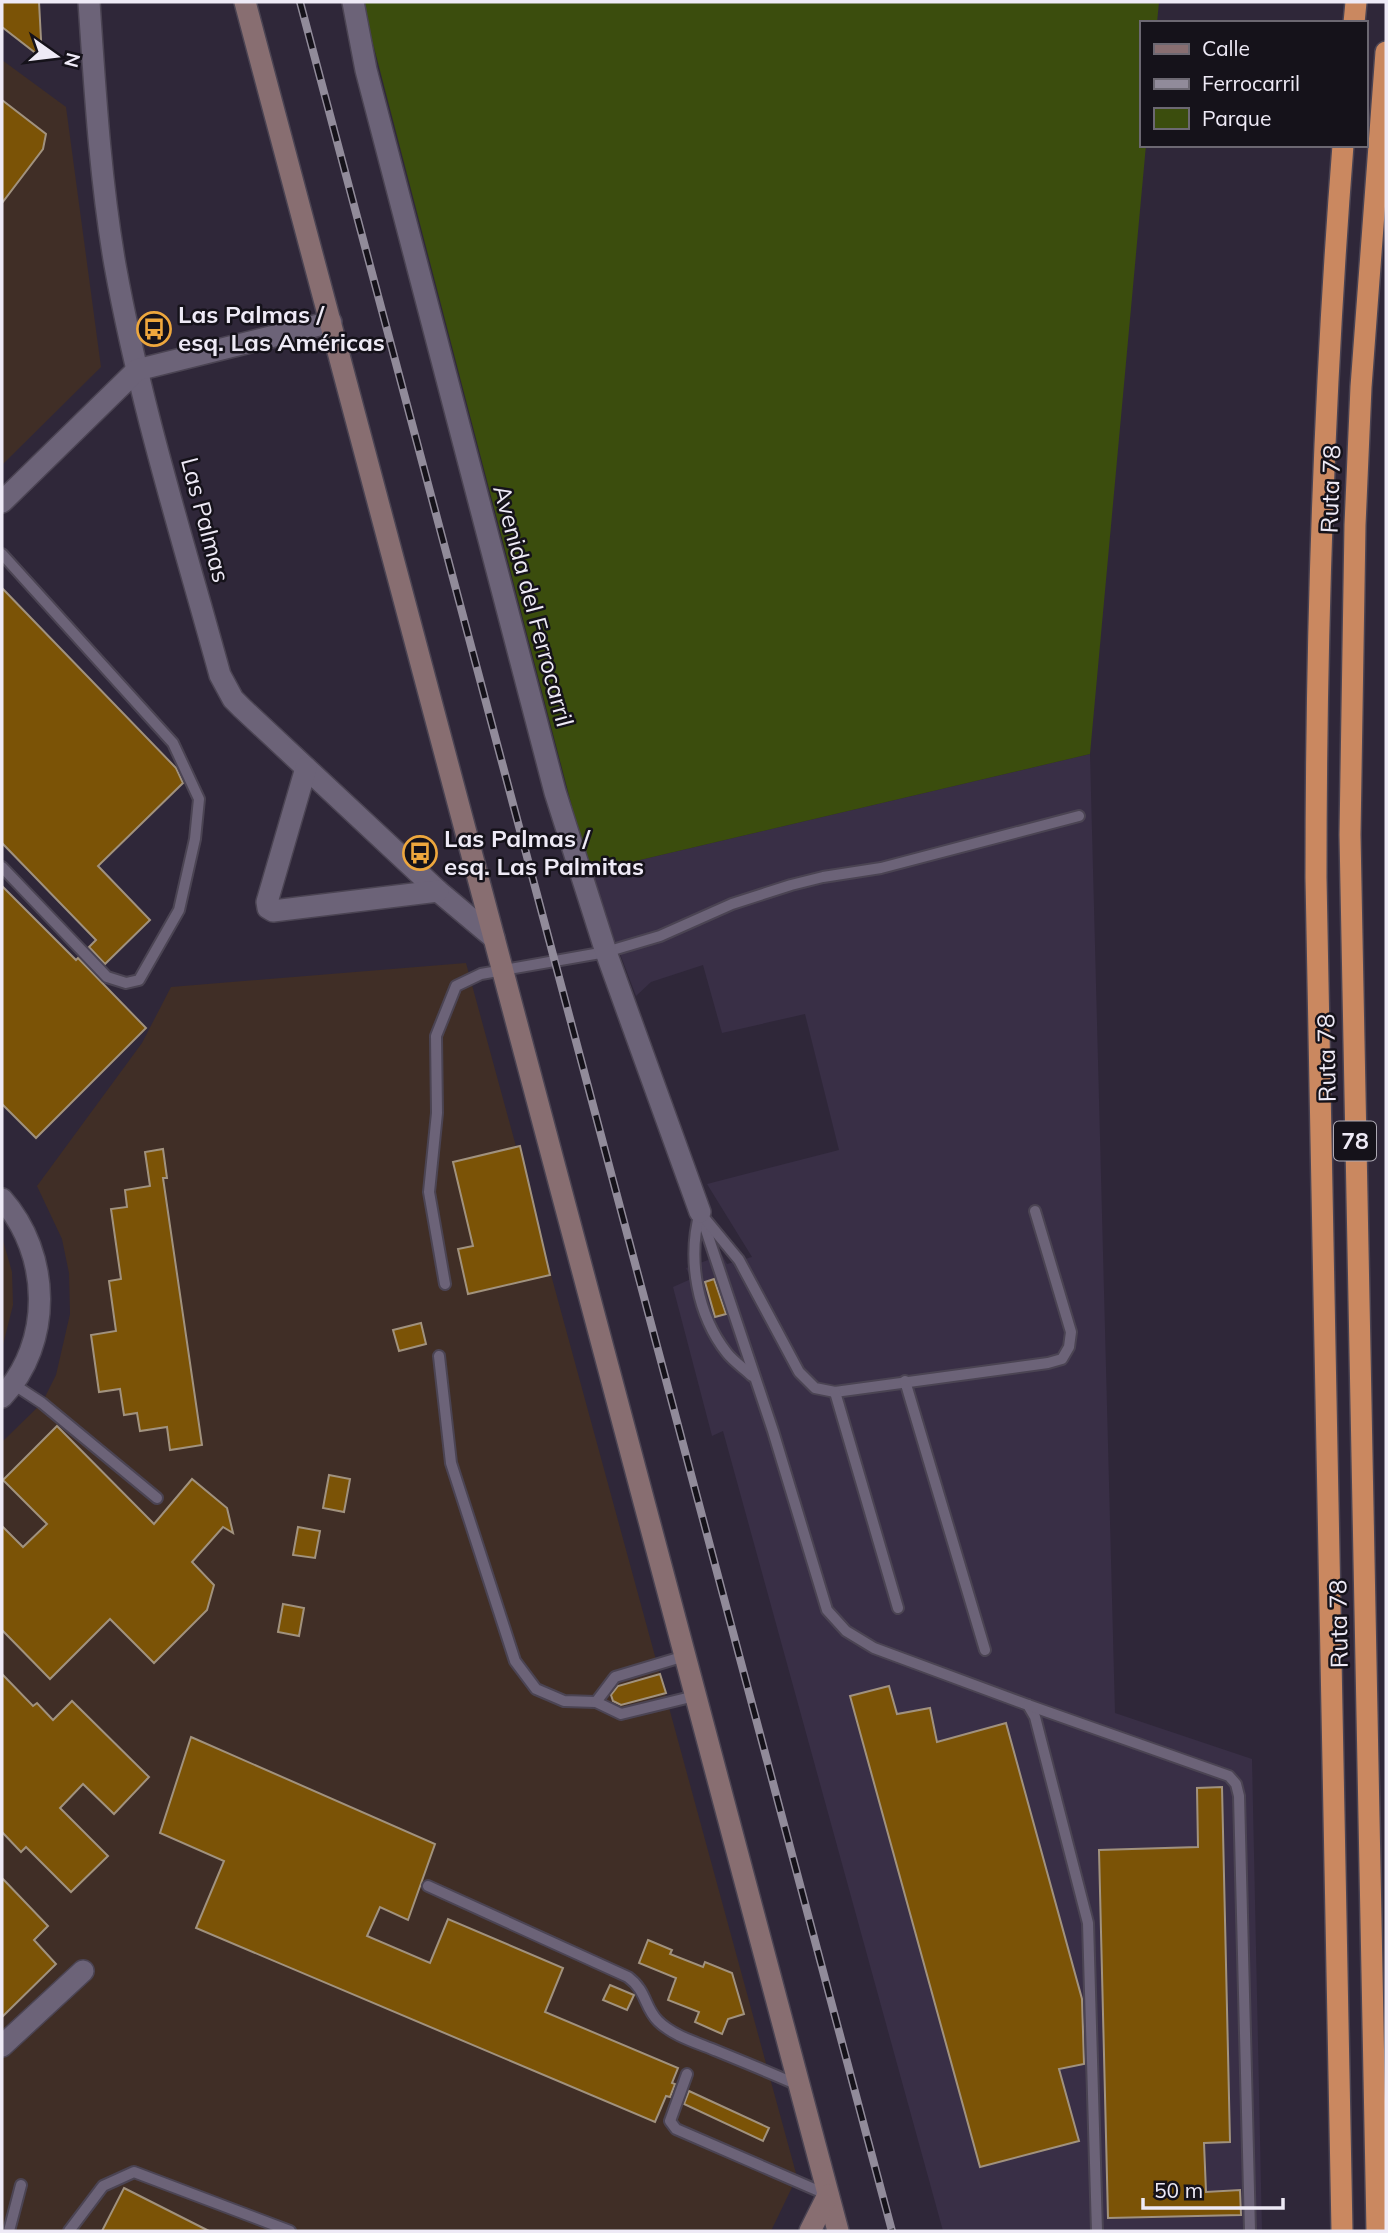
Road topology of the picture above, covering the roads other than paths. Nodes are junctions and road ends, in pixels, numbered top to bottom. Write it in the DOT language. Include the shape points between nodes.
graph roads {
  1 [pos="89,2"];
  2 [pos="245,2"];
  3 [pos="353,2"];
  4 [pos="1356,2"];
  5 [pos="1354,21"];
  6 [pos="1386,52"];
  7 [pos="1343,147"];
  8 [pos="331,322"];
  9 [pos="137,370"];
  10 [pos="2,502"];
  11 [pos="3,557"];
  12 [pos="306,768"];
  13 [pos="1080,816"];
  14 [pos="2,867"];
  15 [pos="438,891"];
  16 [pos="494,938"];
  17 [pos="606,952"];
  18 [pos="503,971"];
  19 [pos="2,1199"];
  20 [pos="1035,1211"];
  21 [pos="700,1213"];
  22 [pos="445,1284"];
  23 [pos="439,1356"];
  24 [pos="754,1377"];
  25 [pos="905,1381"];
  26 [pos="7,1390"];
  27 [pos="835,1392"];
  28 [pos="157,1498"];
  29 [pos="898,1608"];
  30 [pos="985,1650"];
  31 [pos="685,1657"];
  32 [pos="695,1696"];
  33 [pos="596,1702"];
  34 [pos="1028,1705"];
  35 [pos="428,1886"];
  36 [pos="83,1971"];
  37 [pos="2,2046"];
  38 [pos="687,2074"];
  39 [pos="798,2085"];
  40 [pos="21,2185"];
  41 [pos="828,2195"];
  42 [pos="9,2231"];
  43 [pos="69,2231"];
  44 [pos="290,2231"];
  45 [pos="810,2231"];
  46 [pos="838,2231"];
  47 [pos="1097,2231"];
  48 [pos="1250,2231"];
  49 [pos="1342,2231"];
  50 [pos="1377,2231"];
  1 -- 9 [label="street, Las Palmas" via="100,152 115,265"];
  2 -- 8 [label="main road"];
  3 -- 17 [label="street, Avenida del Ferrocarril" via="369,83 555,792"];
  4 -- 5 [label="highway"];
  6 -- 50 [label="highway, Ruta 78 / 78" via="1360,401 1350,822"];
  7 -- 49 [label="highway, Ruta 78 / 78" via="1324,437 1316,772"];
  8 -- 9 [label="street"];
  8 -- 16 [label="main road"];
  9 -- 10 [label="street"];
  9 -- 12 [label="street, Las Palmas" via="220,675 242,709"];
  11 -- 14 [label="lane" via="173,743 199,799 179,910 139,980 126,983 107,977"];
  12 -- 15 [label="street, Las Palmas"];
  12 -- 15 [label="street" via="268,908"];
  13 -- 17 [label="lane" via="881,868 770,891 660,936"];
  15 -- 16 [label="street, Las Palmas"];
  16 -- 18 [label="main road"];
  17 -- 18 [label="lane"];
  17 -- 21 [label="street, Avenida del Ferrocarril"];
  18 -- 22 [label="lane" via="481,974 456,986 436,1036 429,1192"];
  18 -- 31 [label="main road"];
  19 -- 26 [label="street" via="33,1250 39,1290 30,1353"];
  20 -- 25 [label="lane" via="1071,1332 1062,1359"];
  21 -- 24 [label="lane"];
  21 -- 24 [label="lane" via="694,1261 708,1322 729,1355"];
  21 -- 27 [label="lane" via="739,1260 799,1372 815,1388"];
  23 -- 33 [label="lane" via="451,1463 515,1661 536,1689 564,1701"];
  24 -- 34 [label="lane" via="822,1598 835,1621 874,1648"];
  25 -- 27 [label="lane"];
  25 -- 30 [label="lane"];
  26 -- 28 [label="lane" via="42,1403"];
  27 -- 29 [label="lane"];
  31 -- 32 [label="main road"];
  31 -- 33 [label="lane" via="615,1677"];
  32 -- 33 [label="lane" via="621,1714"];
  32 -- 39 [label="main road"];
  34 -- 47 [label="lane" via="1035,1717 1088,1923"];
  34 -- 48 [label="lane" via="1189,1760 1229,1776 1236,1784"];
  35 -- 39 [label="lane" via="628,1977 639,1985 657,2020 667,2027"];
  36 -- 37 [label="street"];
  38 -- 41 [label="lane" via="671,2113 676,2129"];
  39 -- 41 [label="main road"];
  40 -- 42 [label="lane"];
  41 -- 45 [label="main road"];
  41 -- 46 [label="main road"];
  43 -- 44 [label="lane" via="103,2186 134,2172"];
}
